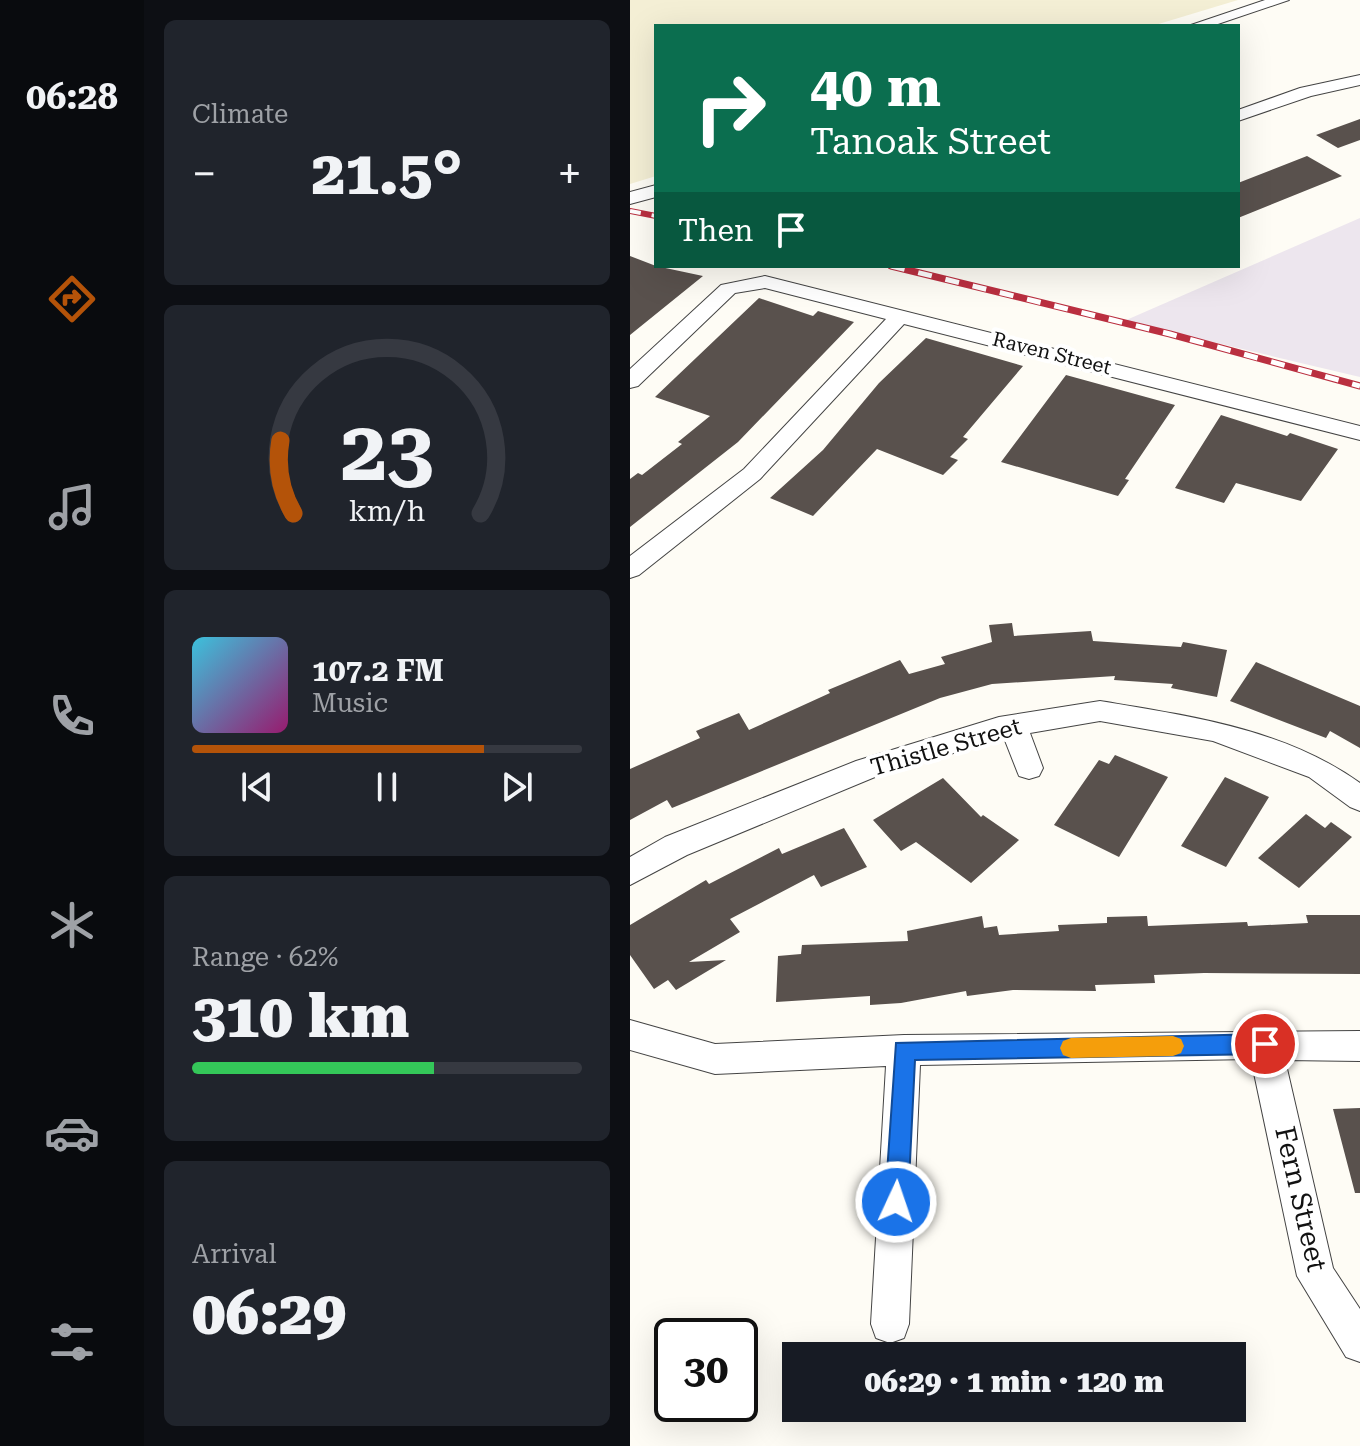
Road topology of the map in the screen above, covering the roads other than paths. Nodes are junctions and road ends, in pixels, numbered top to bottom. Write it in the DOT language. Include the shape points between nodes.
graph roads {
  1 [pos="1281,0"];
  2 [pos="1203,24"];
  3 [pos="1360,80"];
  4 [pos="1240,115"];
  5 [pos="654,192"];
  6 [pos="630,198"];
  7 [pos="902,314"];
  8 [pos="630,381"];
  9 [pos="1360,433"];
  10 [pos="630,569"];
  11 [pos="1013,725"];
  12 [pos="1029,768"];
  13 [pos="1360,799"];
  14 [pos="630,872"];
  15 [pos="630,1035"];
  16 [pos="1265,1044"];
  17 [pos="1360,1046"];
  18 [pos="904,1050"];
  19 [pos="890,1324"];
  20 [pos="1360,1343"];
  1 -- 2 [label="street"];
  3 -- 4 [label="street"];
  5 -- 6 [label="street"];
  7 -- 8 [label="street, Raven Street" via="765,282 743,284 728,289"];
  7 -- 9 [label="street, Raven Street"];
  7 -- 10 [label="street" via="752,474"];
  11 -- 12 [label="street"];
  11 -- 13 [label="street, Thistle Street" via="1100,711 1216,731 1319,769"];
  11 -- 14 [label="street, Thistle Street" via="866,769 676,846"];
  15 -- 18 [label="street" via="715,1059"];
  16 -- 17 [label="street"];
  16 -- 18 [label="street"];
  16 -- 20 [label="street, Fern Street" via="1316,1276"];
  18 -- 19 [label="street"];
}
